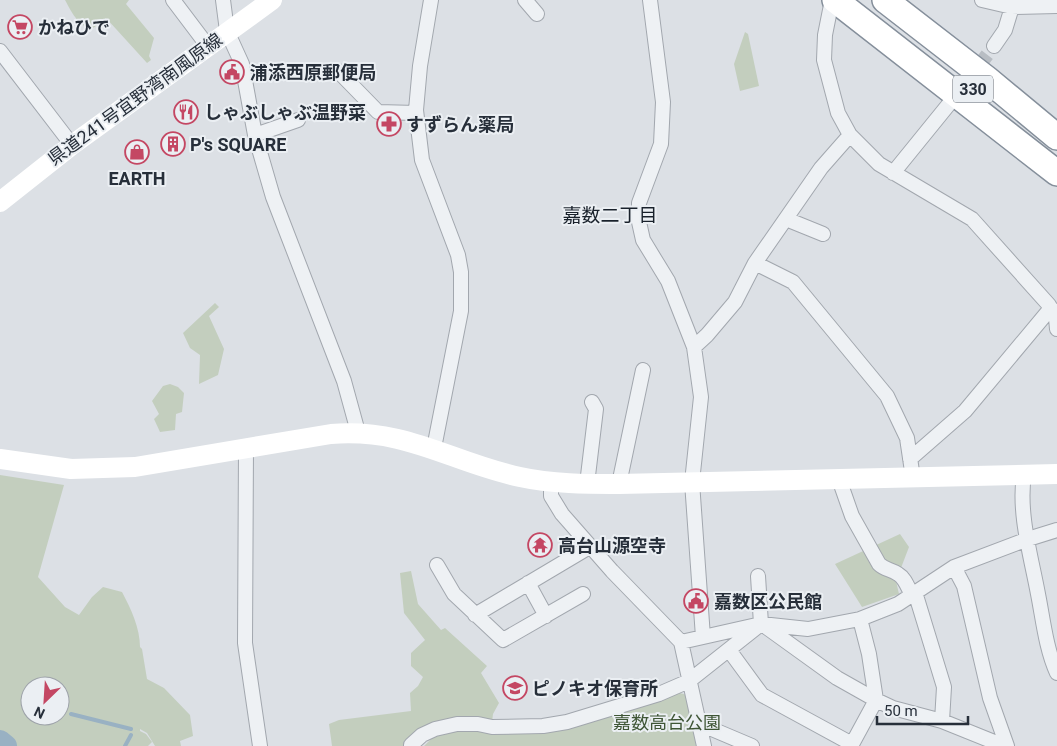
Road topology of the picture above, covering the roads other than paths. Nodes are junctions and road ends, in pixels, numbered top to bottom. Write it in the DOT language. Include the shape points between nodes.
graph roads {
  1 [pos="173,0"];
  2 [pos="223,0"];
  3 [pos="272,0"];
  4 [pos="431,0"];
  5 [pos="525,0"];
  6 [pos="650,0"];
  7 [pos="834,0"];
  8 [pos="856,0"];
  9 [pos="982,0"];
  10 [pos="1057,6"];
  11 [pos="1012,7"];
  12 [pos="894,8"];
  13 [pos="537,14"];
  14 [pos="227,31"];
  15 [pos="208,45"];
  16 [pos="994,46"];
  17 [pos="1,56"];
  18 [pos="338,71"];
  19 [pos="949,104"];
  20 [pos="416,113"];
  21 [pos="298,120"];
  22 [pos="1057,121"];
  23 [pos="255,135"];
  24 [pos="850,135"];
  25 [pos="1057,137"];
  26 [pos="72,145"];
  27 [pos="1057,159"];
  28 [pos="893,173"];
  29 [pos="1057,173"];
  30 [pos="0,202"];
  31 [pos="786,219"];
  32 [pos="823,234"];
  33 [pos="755,263"];
  34 [pos="1055,318"];
  35 [pos="694,347"];
  36 [pos="643,370"];
  37 [pos="592,402"];
  38 [pos="358,432"];
  39 [pos="246,448"];
  40 [pos="434,448"];
  41 [pos="0,459"];
  42 [pos="912,468"];
  43 [pos="1024,474"];
  44 [pos="1057,474"];
  45 [pos="840,479"];
  46 [pos="551,482"];
  47 [pos="692,482"];
  48 [pos="587,484"];
  49 [pos="619,484"];
  50 [pos="1057,530"];
  51 [pos="1028,539"];
  52 [pos="591,546"];
  53 [pos="437,565"];
  54 [pos="954,567"];
  55 [pos="758,576"];
  56 [pos="528,583"];
  57 [pos="583,594"];
  58 [pos="913,594"];
  59 [pos="475,615"];
  60 [pos="546,616"];
  61 [pos="860,618"];
  62 [pos="762,624"];
  63 [pos="703,637"];
  64 [pos="681,642"];
  65 [pos="729,650"];
  66 [pos="1057,673"];
  67 [pos="689,681"];
  68 [pos="876,700"];
  69 [pos="942,721"];
  70 [pos="700,724"];
  71 [pos="411,744"];
  72 [pos="851,745"];
  73 [pos="260,746"];
  74 [pos="704,746"];
  75 [pos="752,746"];
  76 [pos="1006,746"];
  1 -- 15 [label="street"];
  2 -- 14 [label="street"];
  3 -- 14 [label="street, 県道241号宜野湾南風原線"];
  4 -- 20 [label="street"];
  5 -- 13 [label="street"];
  6 -- 35 [label="street" via="663,102 661,144 639,203 639,222 643,240 668,282"];
  7 -- 24 [label="street" via="825,35 824,60 838,113"];
  7 -- 29 [label="highway"];
  8 -- 12 [label="highway, 330"];
  9 -- 11 [label="street"];
  10 -- 11 [label="street"];
  11 -- 16 [label="street" via="1005,30"];
  12 -- 22 [label="highway" via="1004,74"];
  12 -- 25 [label="highway, 330" via="988,78"];
  12 -- 27 [label="highway, 330" via="999,109"];
  14 -- 15 [label="street, 県道241号宜野湾南風原線"];
  14 -- 23 [label="street" via="242,64"];
  15 -- 26 [label="street, 県道241号宜野湾南風原線"];
  17 -- 26 [label="street"];
  18 -- 20 [label="street" via="378,112"];
  19 -- 28 [label="street"];
  20 -- 40 [label="street" via="422,160 458,255 461,272 461,311"];
  21 -- 23 [label="street"];
  23 -- 38 [label="street" via="273,197 344,381"];
  24 -- 28 [label="street"];
  24 -- 31 [label="street"];
  26 -- 30 [label="street, 県道241号宜野湾南風原線"];
  28 -- 34 [label="street" via="972,219"];
  31 -- 32 [label="street"];
  31 -- 33 [label="street"];
  33 -- 35 [label="street" via="735,302"];
  33 -- 42 [label="street" via="793,282 856,361 867,369 899,419 907,438"];
  34 -- 42 [label="street"];
  35 -- 47 [label="street" via="701,396"];
  36 -- 49 [label="street"];
  37 -- 48 [label="street" via="596,408"];
  38 -- 39 [label="street"];
  38 -- 40 [label="street" via="399,438"];
  39 -- 41 [label="street" via="106,469 71,469"];
  39 -- 73 [label="street" via="245,643"];
  40 -- 46 [label="street" via="502,472"];
  42 -- 43 [label="street"];
  42 -- 45 [label="street"];
  43 -- 44 [label="street"];
  43 -- 51 [label="street" via="1022,490"];
  45 -- 47 [label="street"];
  45 -- 58 [label="street" via="852,516 879,564 903,578"];
  46 -- 48 [label="street"];
  46 -- 52 [label="street" via="551,496 562,514"];
  47 -- 49 [label="street"];
  47 -- 63 [label="street"];
  48 -- 49 [label="street"];
  50 -- 51 [label="street"];
  51 -- 54 [label="street"];
  51 -- 66 [label="street" via="1043,622"];
  52 -- 56 [label="street"];
  52 -- 64 [label="street"];
  53 -- 59 [label="street" via="454,594"];
  54 -- 58 [label="street"];
  54 -- 76 [label="street" via="964,586 990,698"];
  55 -- 62 [label="street"];
  56 -- 59 [label="street"];
  56 -- 60 [label="street"];
  57 -- 60 [label="street"];
  58 -- 61 [label="street" via="898,604"];
  58 -- 69 [label="street" via="944,687"];
  59 -- 60 [label="street" via="503,640"];
  61 -- 62 [label="street" via="808,629"];
  61 -- 68 [label="street"];
  62 -- 63 [label="street"];
  62 -- 65 [label="street"];
  62 -- 68 [label="street" via="837,678"];
  63 -- 64 [label="street"];
  64 -- 67 [label="street"];
  65 -- 67 [label="street"];
  65 -- 72 [label="street" via="762,694"];
  67 -- 70 [label="street"];
  67 -- 71 [label="street" via="659,694 567,722 500,727 457,724 435,729"];
  68 -- 69 [label="street"];
  68 -- 72 [label="street"];
  69 -- 76 [label="street"];
  70 -- 74 [label="street"];
  70 -- 75 [label="street"];
}
